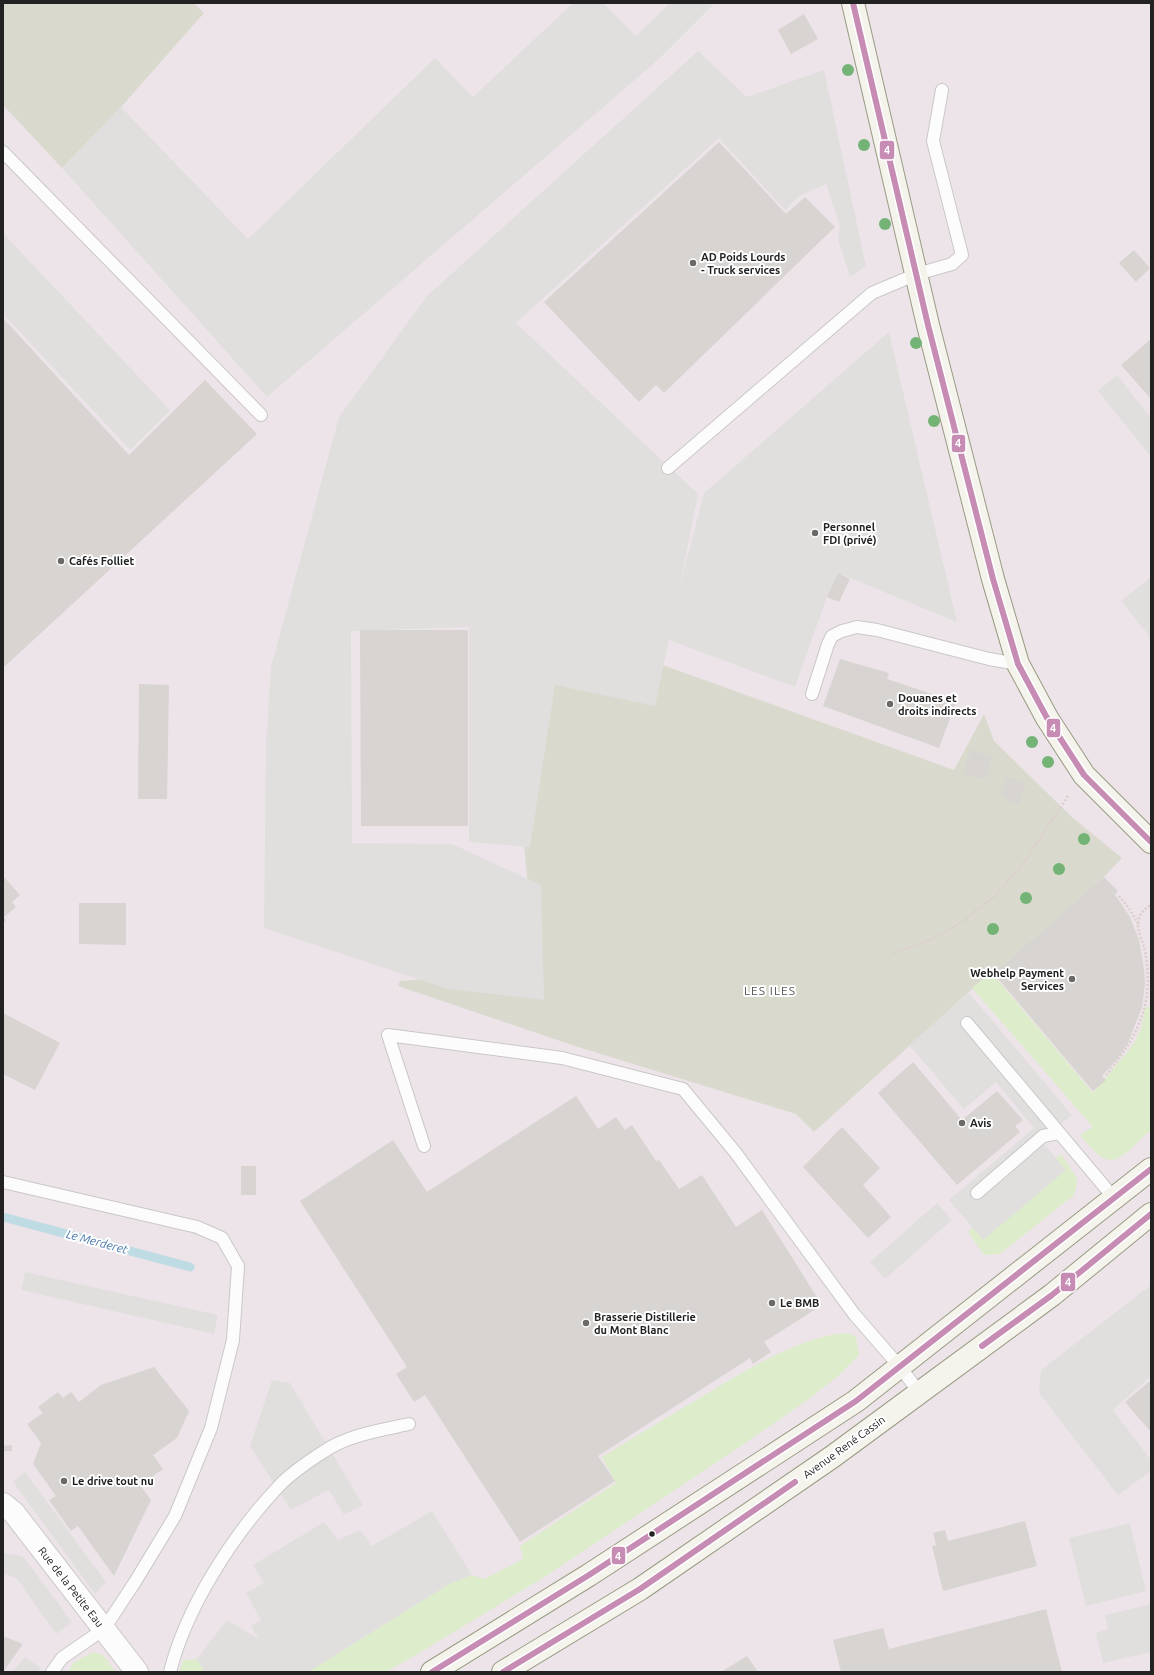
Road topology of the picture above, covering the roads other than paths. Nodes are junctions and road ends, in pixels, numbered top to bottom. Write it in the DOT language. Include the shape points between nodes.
graph roads {
  1 [pos="853,3"];
  2 [pos="942,90"];
  3 [pos="3,152"];
  4 [pos="917,274"];
  5 [pos="261,415"];
  6 [pos="668,468"];
  7 [pos="1018,664"];
  8 [pos="812,694"];
  9 [pos="1151,842"];
  10 [pos="967,1023"];
  11 [pos="1059,1132"];
  12 [pos="424,1146"];
  13 [pos="1151,1169"];
  14 [pos="3,1182"];
  15 [pos="977,1193"];
  16 [pos="1114,1198"];
  17 [pos="1151,1214"];
  18 [pos="900,1366"];
  19 [pos="919,1392"];
  20 [pos="410,1424"];
  21 [pos="3,1504"];
  22 [pos="104,1629"];
  23 [pos="52,1672"];
  24 [pos="137,1672"];
  25 [pos="170,1672"];
  26 [pos="432,1672"];
  27 [pos="503,1672"];
  1 -- 4 [label="main road"];
  2 -- 4 [label="lane" via="933,140 962,254 952,264"];
  3 -- 5 [label="lane"];
  4 -- 6 [label="lane" via="881,289 855,306"];
  4 -- 7 [label="main road" via="991,571"];
  7 -- 8 [label="lane" via="877,630 842,630 832,636 828,644"];
  7 -- 9 [label="main road" via="1047,718 1084,775"];
  10 -- 11 [label="lane"];
  11 -- 15 [label="lane" via="1043,1136"];
  11 -- 16 [label="lane"];
  12 -- 18 [label="lane" via="388,1035 562,1058 684,1089 735,1152 854,1314"];
  13 -- 16 [label="main road"];
  14 -- 22 [label="lane" via="197,1227 222,1238 238,1266 233,1340 211,1428 175,1516"];
  16 -- 18 [label="main road"];
  17 -- 19 [label="main road, Avenue René Cassin" via="1052,1295"];
  18 -- 19 [label="lane"];
  18 -- 26 [label="main road" via="856,1401 589,1575"];
  19 -- 27 [label="main road, Avenue René Cassin" via="832,1457 640,1589"];
  20 -- 25 [label="lane" via="362,1435 324,1451 278,1487 233,1542 197,1600 175,1652"];
  21 -- 22 [label="street, Rue de la Petite Eau" via="14,1513"];
  22 -- 23 [label="lane" via="62,1658"];
  22 -- 24 [label="street, Rue de la Petite Eau"];
}
